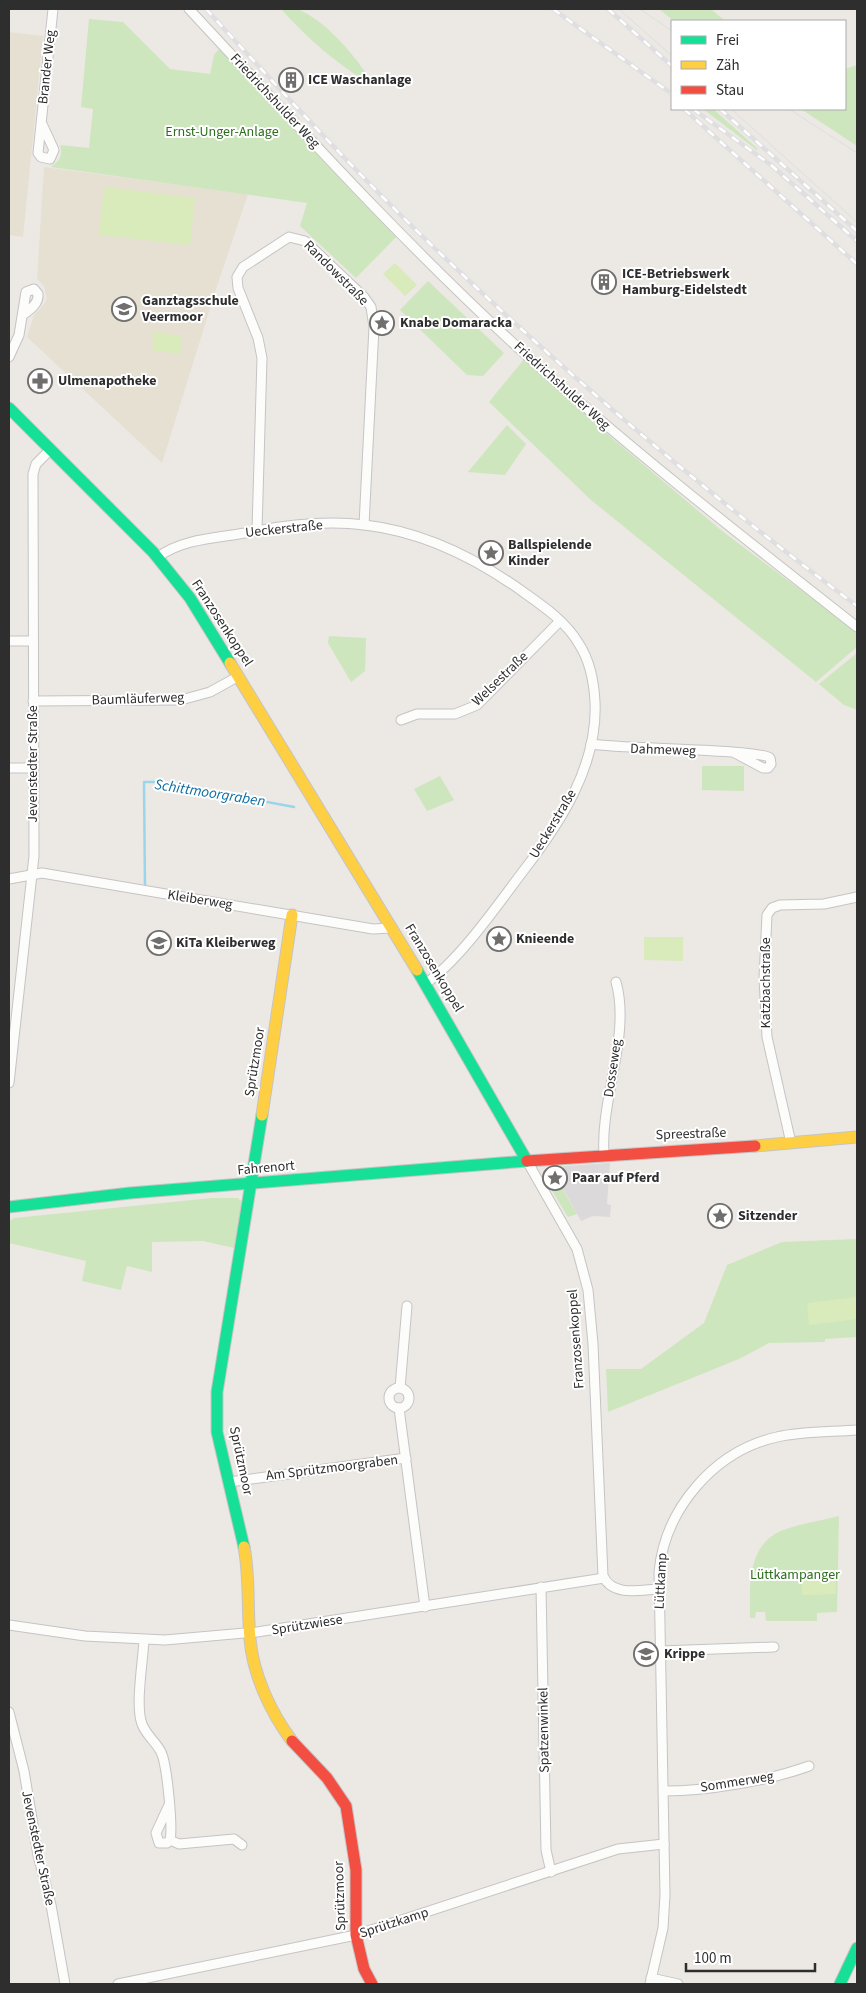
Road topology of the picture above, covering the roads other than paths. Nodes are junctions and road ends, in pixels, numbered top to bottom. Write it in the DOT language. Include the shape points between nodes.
graph roads {
  1 [pos="53,9"];
  2 [pos="189,9"];
  3 [pos="42,124"];
  4 [pos="24,314"];
  5 [pos="9,357"];
  6 [pos="9,408"];
  7 [pos="50,450"];
  8 [pos="364,525"];
  9 [pos="257,530"];
  10 [pos="158,557"];
  11 [pos="560,621"];
  12 [pos="857,627"];
  13 [pos="9,641"];
  14 [pos="33,641"];
  15 [pos="239,676"];
  16 [pos="33,701"];
  17 [pos="401,720"];
  18 [pos="591,744"];
  19 [pos="735,753"];
  20 [pos="9,768"];
  21 [pos="33,768"];
  22 [pos="32,875"];
  23 [pos="9,879"];
  24 [pos="857,897"];
  25 [pos="292,915"];
  26 [pos="391,928"];
  27 [pos="616,982"];
  28 [pos="425,984"];
  29 [pos="9,1082"];
  30 [pos="857,1137"];
  31 [pos="791,1144"];
  32 [pos="604,1154"];
  33 [pos="527,1161"];
  34 [pos="251,1184"];
  35 [pos="9,1206"];
  36 [pos="407,1306"];
  37 [pos="400,1388"];
  38 [pos="399,1408"];
  39 [pos="857,1430"];
  40 [pos="406,1458"];
  41 [pos="229,1482"];
  42 [pos="604,1578"];
  43 [pos="541,1588"];
  44 [pos="660,1589"];
  45 [pos="425,1607"];
  46 [pos="9,1626"];
  47 [pos="249,1633"];
  48 [pos="144,1640"];
  49 [pos="774,1647"];
  50 [pos="660,1651"];
  51 [pos="9,1712"];
  52 [pos="808,1766"];
  53 [pos="664,1791"];
  54 [pos="168,1805"];
  55 [pos="170,1840"];
  56 [pos="664,1844"];
  57 [pos="242,1845"];
  58 [pos="551,1872"];
  59 [pos="356,1935"];
  60 [pos="857,1948"];
  61 [pos="651,1981"];
  62 [pos="65,1984"];
  63 [pos="118,1984"];
  64 [pos="372,1984"];
  65 [pos="678,1984"];
  66 [pos="840,1984"];
  1 -- 3 [label="street, Brander Weg"];
  2 -- 12 [label="street, Friedrichshulder Weg" via="428,260 524,353 633,450"];
  4 -- 5 [label="street"];
  6 -- 7 [label="street, Franzosenkoppel"];
  7 -- 10 [label="street, Franzosenkoppel"];
  7 -- 14 [label="street, Jevenstedter Straße" via="36,464 33,474"];
  8 -- 9 [label="street, Ueckerstraße" via="311,524"];
  8 -- 9 [label="street, Randowstraße" via="374,327 372,313 364,297 305,241 289,237 243,267 237,277 262,358"];
  8 -- 11 [label="street, Ueckerstraße" via="428,540 482,564"];
  9 -- 10 [label="street, Ueckerstraße" via="179,545"];
  10 -- 15 [label="street, Franzosenkoppel" via="190,598"];
  11 -- 17 [label="street, Welsestraße" via="476,705 455,714 417,714"];
  11 -- 18 [label="street, Ueckerstraße" via="579,643 591,673 595,702"];
  13 -- 14 [label="street"];
  14 -- 16 [label="street, Jevenstedter Straße"];
  15 -- 16 [label="street, Baumläuferweg" via="210,692 181,700"];
  15 -- 26 [label="street, Franzosenkoppel"];
  16 -- 21 [label="street, Jevenstedter Straße"];
  18 -- 19 [label="street, Dahmeweg"];
  18 -- 28 [label="street, Ueckerstraße" via="572,798 546,841 448,964"];
  20 -- 21 [label="street"];
  21 -- 22 [label="street, Jevenstedter Straße"];
  22 -- 23 [label="street, Kleiberweg"];
  22 -- 25 [label="street, Kleiberweg" via="42,872"];
  22 -- 29 [label="street, Jevenstedter Straße"];
  24 -- 31 [label="street, Katzbachstraße" via="824,904 780,905 767,915 764,978 767,1037"];
  25 -- 26 [label="street, Kleiberweg" via="373,929"];
  25 -- 34 [label="street, Sprützmoor"];
  26 -- 28 [label="street, Franzosenkoppel"];
  27 -- 32 [label="street, Dosseweg" via="619,1016"];
  28 -- 33 [label="street, Franzosenkoppel"];
  30 -- 31 [label="street, Spreestraße"];
  31 -- 32 [label="street, Spreestraße"];
  32 -- 33 [label="street, Spreestraße"];
  33 -- 34 [label="street, Fahrenort"];
  33 -- 42 [label="street, Franzosenkoppel" via="577,1249 588,1290"];
  34 -- 35 [label="street, Fahrenort"];
  34 -- 41 [label="street, Sprützmoor" via="217,1392 217,1434"];
  36 -- 37 [label="street, Am Sprützmoorgraben"];
  37 -- 38 [label="street, Am Sprützmoorgraben" via="407,1392 409,1399 406,1406"];
  37 -- 38 [label="street, Am Sprützmoorgraben" via="389,1396 390,1404"];
  38 -- 40 [label="street, Am Sprützmoorgraben"];
  39 -- 44 [label="street, Lüttkamp" via="770,1439 728,1459 707,1475 681,1505 670,1527 660,1556"];
  40 -- 41 [label="street, Am Sprützmoorgraben"];
  40 -- 45 [label="street, Am Sprützmoorgraben"];
  41 -- 47 [label="street, Sprützmoor" via="245,1550"];
  42 -- 43 [label="street, Sprützwiese"];
  42 -- 44 [label="street" via="618,1590"];
  43 -- 45 [label="street, Sprützwiese"];
  43 -- 58 [label="street, Spatzenwinkel" via="546,1850"];
  44 -- 50 [label="street, Lüttkamp"];
  45 -- 47 [label="street, Sprützwiese"];
  46 -- 48 [label="street, Sprützwiese"];
  47 -- 48 [label="street, Sprützwiese"];
  47 -- 59 [label="street, Sprützmoor" via="259,1678 279,1722 346,1806 356,1870"];
  48 -- 54 [label="street" via="140,1717 145,1731 162,1755"];
  49 -- 50 [label="street"];
  50 -- 53 [label="street, Lüttkamp"];
  51 -- 62 [label="street, Jevenstedter Straße" via="24,1771"];
  52 -- 53 [label="street, Sommerweg" via="776,1776"];
  53 -- 56 [label="street, Lüttkamp"];
  54 -- 55 [label="street"];
  54 -- 55 [label="street" via="155,1837 159,1843"];
  55 -- 57 [label="street" via="179,1844 234,1839"];
  56 -- 58 [label="street, Sprützkamp" via="618,1849"];
  56 -- 61 [label="street, Lüttkamp" via="665,1914"];
  58 -- 59 [label="street, Sprützkamp"];
  59 -- 63 [label="street, Sprützkamp"];
  59 -- 64 [label="street, Sprützmoor" via="364,1969"];
  60 -- 66 [label="street"];
  61 -- 65 [label="street"];
}
